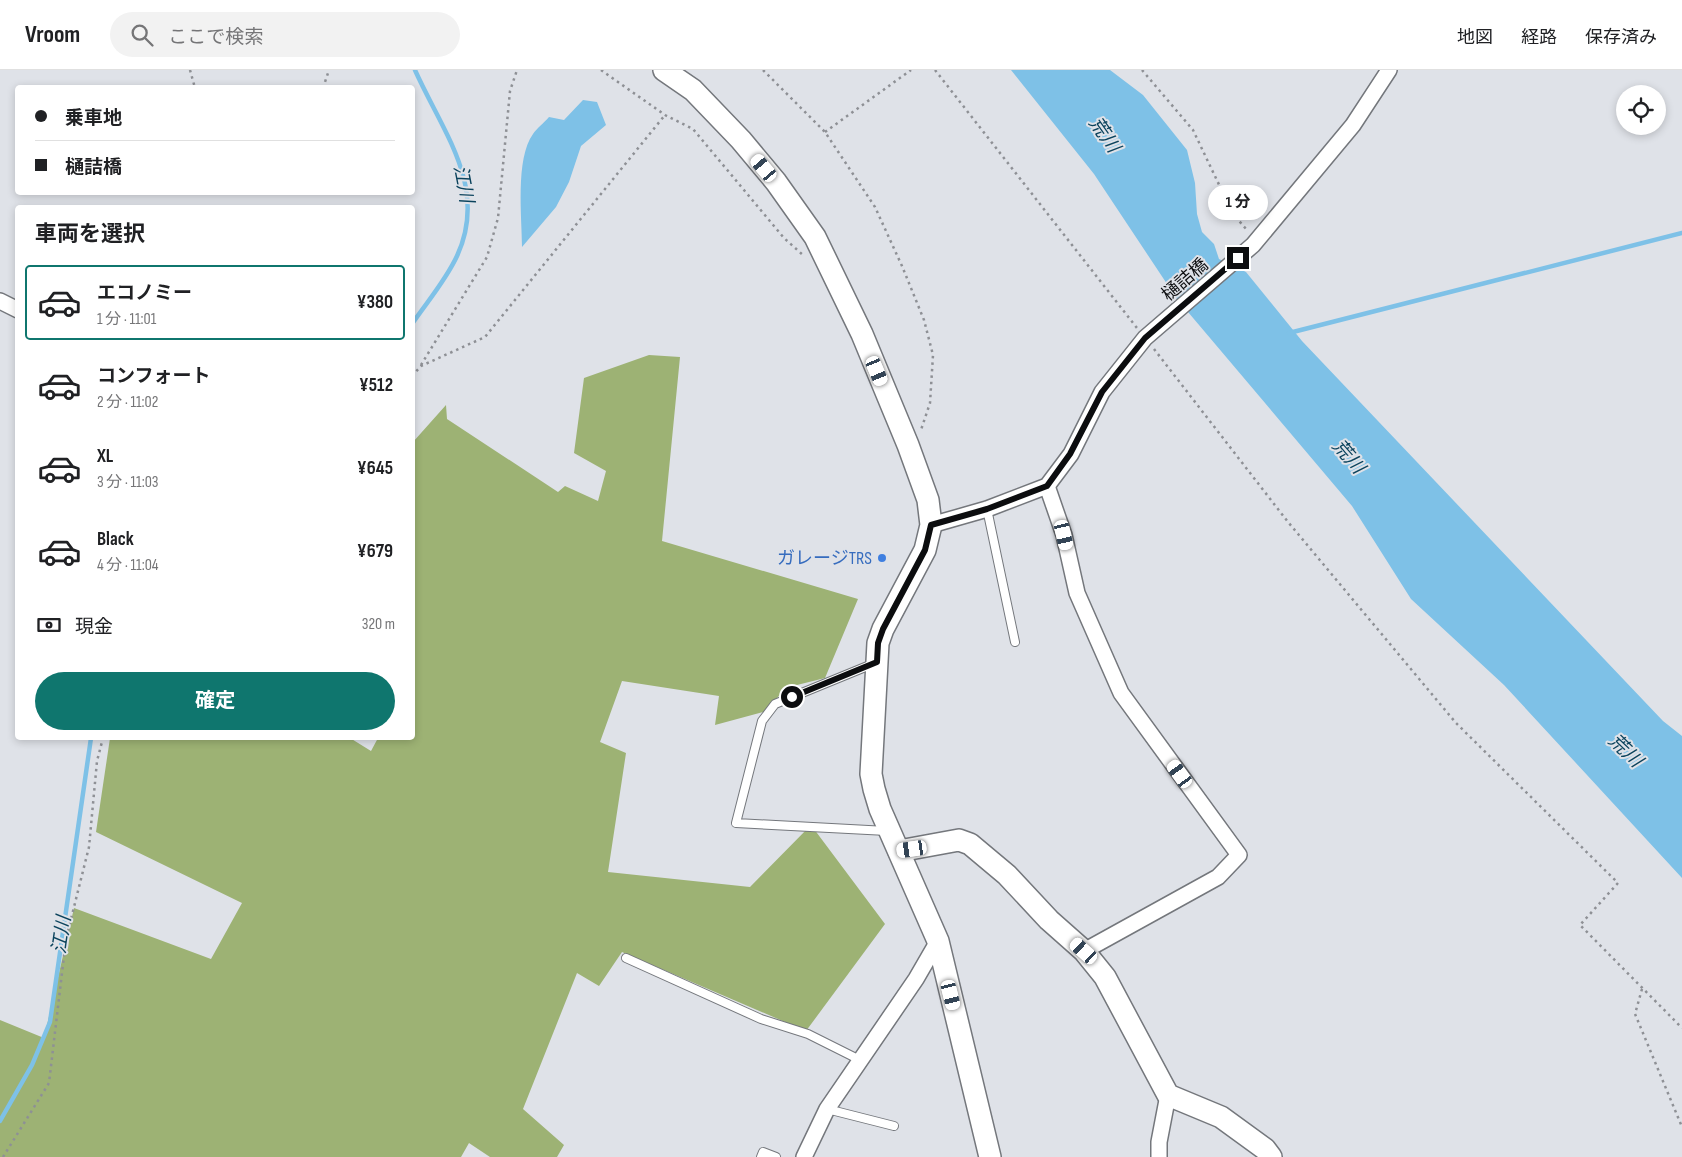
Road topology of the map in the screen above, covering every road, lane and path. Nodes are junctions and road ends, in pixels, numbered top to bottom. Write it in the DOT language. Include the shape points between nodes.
graph roads {
  1 [pos="190,70"];
  2 [pos="329,70"];
  3 [pos="516,70"];
  4 [pos="600,70"];
  5 [pos="664,70"];
  6 [pos="763,70"];
  7 [pos="911,70"];
  8 [pos="935,70"];
  9 [pos="1142,70"];
  10 [pos="1389,70"];
  11 [pos="194,85"];
  12 [pos="324,85"];
  13 [pos="665,115"];
  14 [pos="825,132"];
  15 [pos="1255,243"];
  16 [pos="811,262"];
  17 [pos="0,301"];
  18 [pos="15,308"];
  19 [pos="1145,338"];
  20 [pos="420,366"];
  21 [pos="415,372"];
  22 [pos="908,445"];
  23 [pos="1047,486"];
  24 [pos="987,509"];
  25 [pos="931,525"];
  26 [pos="1015,642"];
  27 [pos="877,662"];
  28 [pos="102,740"];
  29 [pos="890,831"];
  30 [pos="899,851"];
  31 [pos="938,941"];
  32 [pos="1084,951"];
  33 [pos="626,958"];
  34 [pos="1642,988"];
  35 [pos="1682,1028"];
  36 [pos="860,1060"];
  37 [pos="1168,1095"];
  38 [pos="827,1109"];
  39 [pos="894,1126"];
  40 [pos="1682,1127"];
  41 [pos="3,1157"];
  42 [pos="761,1157"];
  43 [pos="776,1157"];
  44 [pos="804,1157"];
  45 [pos="990,1157"];
  46 [pos="1159,1157"];
  47 [pos="1270,1157"];
  1 -- 11 [label="path"];
  2 -- 12 [label="path"];
  3 -- 20 [label="path" via="510,91 498,218 487,257"];
  4 -- 13 [label="path"];
  5 -- 22 [label="street" via="693,90 740,140 776,182 815,237 862,334"];
  6 -- 14 [label="path"];
  7 -- 14 [label="path"];
  8 -- 19 [label="path"];
  9 -- 15 [label="path" via="1193,130 1233,214"];
  10 -- 15 [label="street, 樋詰橋" via="1353,125"];
  13 -- 16 [label="path" via="693,129 784,238"];
  13 -- 20 [label="path" via="485,337"];
  14 -- 22 [label="path" via="875,207 924,320 933,355 930,403 921,430"];
  15 -- 19 [label="street, 樋詰橋"];
  17 -- 18 [label="street"];
  19 -- 23 [label="street, 樋詰橋" via="1102,392 1070,454"];
  19 -- 34 [label="path" via="1307,545 1456,723 1618,883 1580,925"];
  20 -- 21 [label="path"];
  22 -- 25 [label="street" via="928,500"];
  23 -- 24 [label="street"];
  23 -- 32 [label="street" via="1064,535 1077,593 1121,693 1239,855 1218,877"];
  24 -- 25 [label="street"];
  24 -- 26 [label="lane"];
  25 -- 27 [label="street" via="925,550 883,629"];
  27 -- 29 [label="street" via="871,774 880,809"];
  27 -- 29 [label="lane" via="775,704 762,720 736,823"];
  28 -- 41 [label="path" via="97,761 89,846 66,939 49,1083"];
  29 -- 30 [label="street"];
  30 -- 31 [label="street"];
  30 -- 32 [label="street" via="959,840 970,844 1007,875 1049,920"];
  31 -- 36 [label="street"];
  31 -- 45 [label="street"];
  32 -- 37 [label="street" via="1105,977"];
  33 -- 36 [label="lane" via="761,1019 808,1034"];
  34 -- 35 [label="path"];
  34 -- 40 [label="path" via="1635,1014"];
  36 -- 38 [label="street"];
  37 -- 46 [label="street"];
  37 -- 47 [label="street" via="1221,1117 1265,1149"];
  38 -- 39 [label="lane"];
  38 -- 44 [label="street"];
  42 -- 43 [label="lane" via="764,1152"];
}
